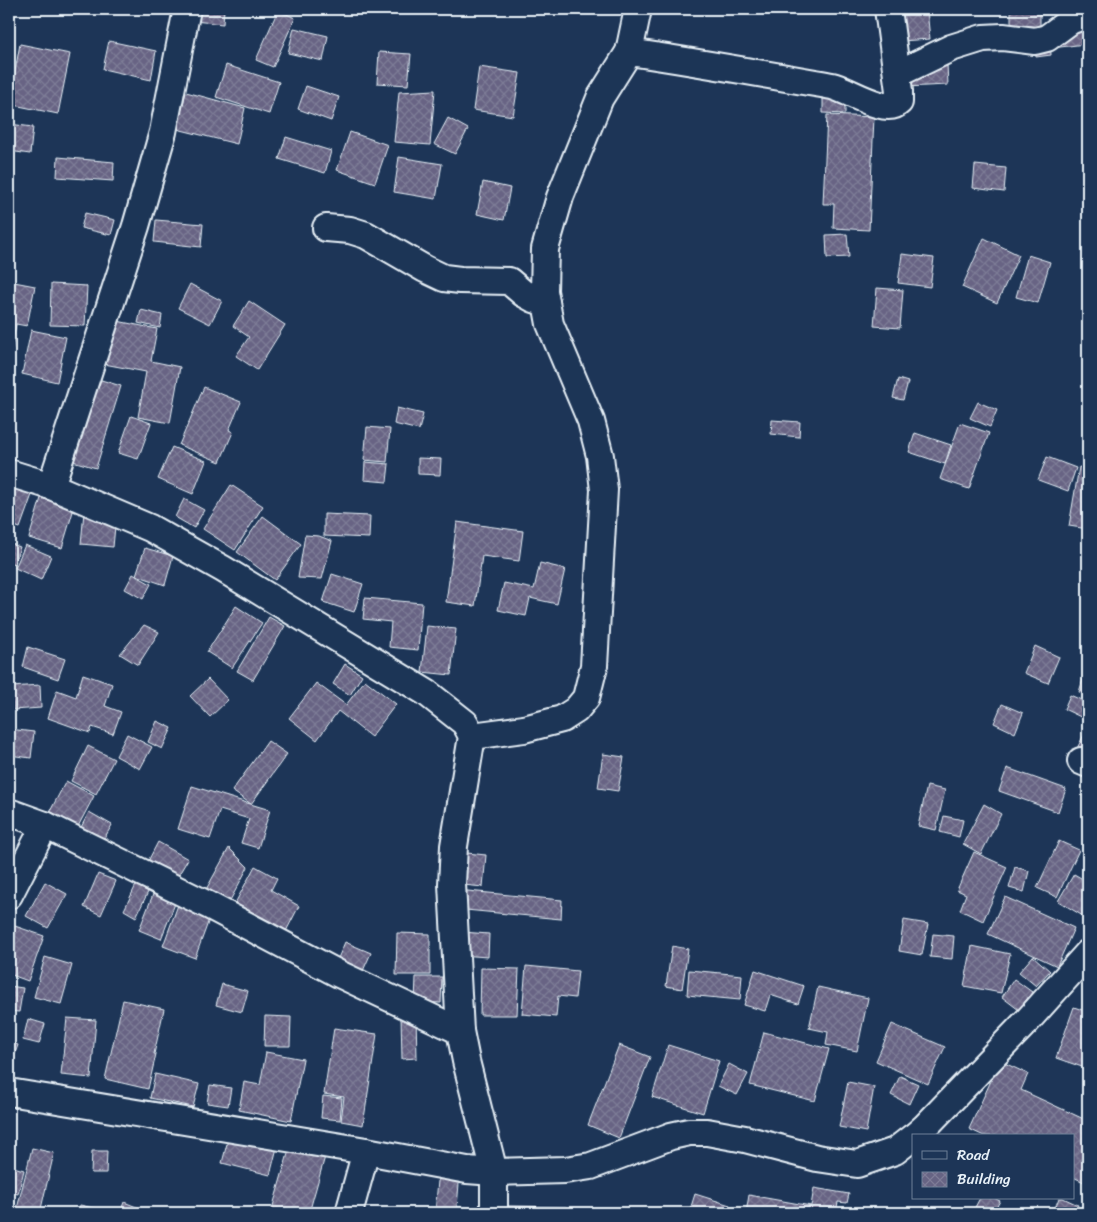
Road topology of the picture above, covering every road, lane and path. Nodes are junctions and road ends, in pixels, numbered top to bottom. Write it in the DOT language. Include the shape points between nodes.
graph roads {
  1 [pos="187,9"];
  2 [pos="638,9"];
  3 [pos="888,9"];
  4 [pos="1088,14"];
  5 [pos="629,52"];
  6 [pos="897,74"];
  7 [pos="326,228"];
  8 [pos="546,303"];
  9 [pos="9,473"];
  10 [pos="51,486"];
  11 [pos="472,736"];
  12 [pos="9,812"];
  13 [pos="46,825"];
  14 [pos="9,895"];
  15 [pos="1088,954"];
  16 [pos="460,1031"];
  17 [pos="9,1092"];
  18 [pos="916,1134"];
  19 [pos="912,1138"];
  20 [pos="366,1151"];
  21 [pos="494,1172"];
  22 [pos="349,1213"];
  23 [pos="494,1213"];
  1 -- 10 [label="street" via="163,132 136,226"];
  2 -- 5 [label="street"];
  3 -- 6 [label="street"];
  4 -- 6 [label="street" via="1035,42 1004,37 983,38 951,48"];
  5 -- 6 [label="street" via="839,87 884,105 899,102"];
  5 -- 8 [label="street" via="600,98 560,197 546,249"];
  7 -- 8 [label="street" via="366,235 444,278 510,281 522,293"];
  8 -- 11 [label="street" via="553,332 591,421 600,456 604,490 594,666 586,698 562,719 524,729"];
  9 -- 10 [label="street"];
  10 -- 11 [label="street" via="150,528 222,569 427,693 465,722"];
  11 -- 16 [label="street" via="454,846 452,884"];
  12 -- 13 [label="street"];
  13 -- 14 [label="street"];
  13 -- 16 [label="street" via="338,974"];
  15 -- 18 [label="street" via="1027,1022"];
  16 -- 21 [label="street"];
  17 -- 20 [label="street"];
  19 -- 21 [label="street" via="895,1151 857,1164 817,1158 745,1139 689,1132 591,1166"];
  20 -- 21 [label="street"];
  20 -- 22 [label="street"];
  21 -- 23 [label="street"];
}
